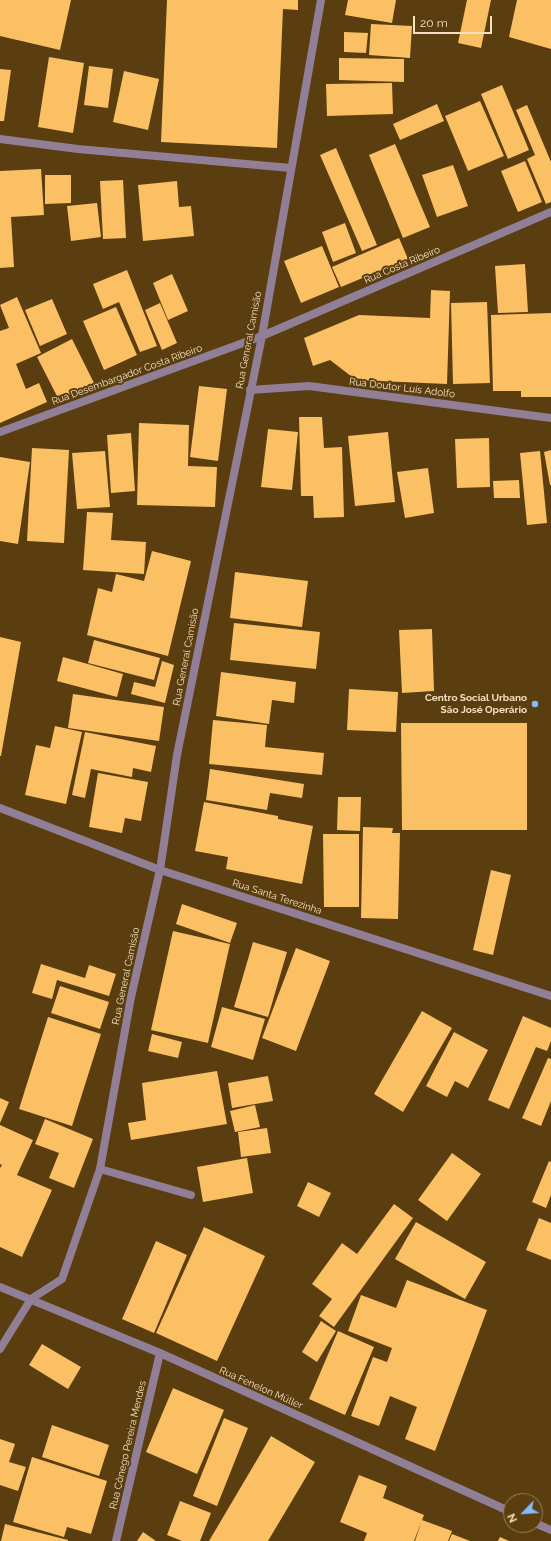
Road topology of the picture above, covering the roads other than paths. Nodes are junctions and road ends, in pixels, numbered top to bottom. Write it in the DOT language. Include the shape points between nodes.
graph roads {
  1 [pos="321,0"];
  2 [pos="0,139"];
  3 [pos="291,168"];
  4 [pos="551,212"];
  5 [pos="262,336"];
  6 [pos="250,390"];
  7 [pos="551,418"];
  8 [pos="0,432"];
  9 [pos="0,808"];
  10 [pos="160,870"];
  11 [pos="551,996"];
  12 [pos="100,1169"];
  13 [pos="191,1195"];
  14 [pos="0,1287"];
  15 [pos="32,1299"];
  16 [pos="0,1349"];
  17 [pos="160,1353"];
  18 [pos="503,1508"];
  19 [pos="116,1541"];
  1 -- 3 [label="street, Rua General Camisão"];
  2 -- 3 [label="street" via="78,149"];
  3 -- 5 [label="street, Rua General Camisão"];
  4 -- 5 [label="street, Rua Costa Ribeiro"];
  5 -- 6 [label="street, Rua General Camisão"];
  5 -- 8 [label="street, Rua Desembargador Costa Ribeiro"];
  6 -- 7 [label="street, Rua Doutor Luís Adolfo" via="309,386"];
  6 -- 10 [label="street, Rua General Camisão" via="177,755"];
  9 -- 10 [label="street, Rua Santa Terezinha"];
  10 -- 11 [label="street, Rua Santa Terezinha"];
  10 -- 12 [label="street, Rua General Camisão" via="131,996"];
  12 -- 13 [label="street"];
  12 -- 15 [label="street, Rua General Camisão" via="62,1279"];
  14 -- 15 [label="street, Rua Fenelon Müller"];
  15 -- 16 [label="street"];
  15 -- 17 [label="street, Rua Fenelon Müller"];
  17 -- 18 [label="street, Rua Fenelon Müller"];
  17 -- 19 [label="street, Rua Cônego Pereira Mendes"];
}
